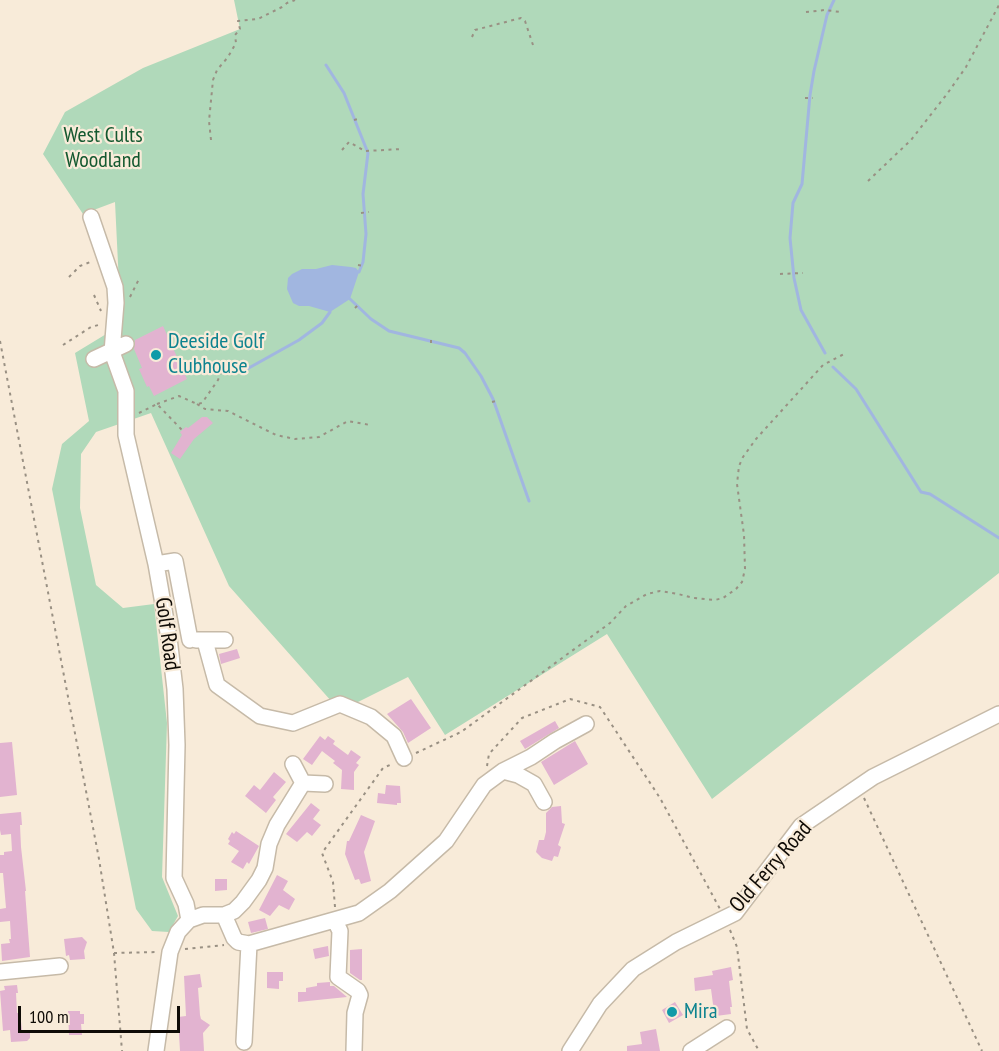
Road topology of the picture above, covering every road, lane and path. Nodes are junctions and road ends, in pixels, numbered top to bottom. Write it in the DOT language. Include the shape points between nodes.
graph roads {
  1 [pos="295,0"];
  2 [pos="999,5"];
  3 [pos="806,12"];
  4 [pos="840,12"];
  5 [pos="472,37"];
  6 [pos="533,45"];
  7 [pos="805,98"];
  8 [pos="813,98"];
  9 [pos="358,119"];
  10 [pos="354,120"];
  11 [pos="211,140"];
  12 [pos="403,149"];
  13 [pos="342,150"];
  14 [pos="868,181"];
  15 [pos="369,212"];
  16 [pos="361,213"];
  17 [pos="91,217"];
  18 [pos="107,264"];
  19 [pos="358,265"];
  20 [pos="365,266"];
  21 [pos="780,273"];
  22 [pos="803,273"];
  23 [pos="69,277"];
  24 [pos="115,322"];
  25 [pos="431,339"];
  26 [pos="0,341"];
  27 [pos="430,343"];
  28 [pos="63,345"];
  29 [pos="119,348"];
  30 [pos="844,354"];
  31 [pos="94,359"];
  32 [pos="225,362"];
  33 [pos="496,401"];
  34 [pos="492,402"];
  35 [pos="157,404"];
  36 [pos="197,404"];
  37 [pos="370,424"];
  38 [pos="126,426"];
  39 [pos="182,430"];
  40 [pos="156,564"];
  41 [pos="169,638"];
  42 [pos="198,640"];
  43 [pos="225,640"];
  44 [pos="999,714"];
  45 [pos="586,724"];
  46 [pos="404,758"];
  47 [pos="293,764"];
  48 [pos="502,771"];
  49 [pos="551,782"];
  50 [pos="303,783"];
  51 [pos="325,784"];
  52 [pos="534,784"];
  53 [pos="484,785"];
  54 [pos="855,790"];
  55 [pos="544,802"];
  56 [pos="224,915"];
  57 [pos="725,918"];
  58 [pos="189,920"];
  59 [pos="335,921"];
  60 [pos="243,943"];
  61 [pos="170,952"];
  62 [pos="114,953"];
  63 [pos="60,966"];
  64 [pos="0,972"];
  65 [pos="727,1028"];
  66 [pos="244,1042"];
  67 [pos="122,1051"];
  68 [pos="156,1051"];
  69 [pos="354,1051"];
  70 [pos="570,1051"];
  71 [pos="691,1051"];
  72 [pos="759,1051"];
  73 [pos="982,1051"];
  1 -- 11 [label="path" via="258,19 238,21 236,43 213,80"];
  2 -- 14 [label="path" via="952,88 911,140"];
  3 -- 4 [label="path"];
  5 -- 6 [label="path" via="475,30 520,18 525,21"];
  7 -- 8 [label="path"];
  9 -- 10 [label="path"];
  12 -- 13 [label="path" via="365,151 349,142"];
  15 -- 16 [label="path"];
  17 -- 18 [label="street"];
  18 -- 23 [label="path" via="85,263"];
  18 -- 24 [label="street" via="115,287"];
  19 -- 20 [label="path"];
  21 -- 22 [label="path"];
  24 -- 28 [label="path" via="91,327"];
  24 -- 29 [label="street"];
  25 -- 27 [label="path"];
  26 -- 62 [label="path" via="82,764"];
  29 -- 31 [label="street"];
  29 -- 38 [label="street, Golf Road" via="126,391"];
  30 -- 46 [label="path" via="823,365 743,457 737,484 745,569 736,589 715,600 660,591 641,597 461,732"];
  32 -- 36 [label="path" via="206,400"];
  33 -- 34 [label="path"];
  35 -- 36 [label="path" via="182,396"];
  35 -- 38 [label="path" via="142,410 133,424"];
  35 -- 39 [label="path"];
  36 -- 37 [label="path" via="205,409 228,411 276,435 295,439 319,437 348,421"];
  38 -- 40 [label="street, Golf Road"];
  40 -- 41 [label="street, Golf Road"];
  40 -- 42 [label="street" via="175,561"];
  41 -- 42 [label="street"];
  41 -- 58 [label="street, Golf Road" via="177,745 174,878"];
  42 -- 43 [label="street"];
  42 -- 46 [label="street" via="217,685 260,716 293,723 340,704 371,717 386,729 394,736"];
  44 -- 54 [label="street, Old Ferry Road" via="873,777"];
  45 -- 48 [label="street"];
  46 -- 59 [label="path" via="383,768 322,853 333,882"];
  47 -- 50 [label="street"];
  48 -- 52 [label="street"];
  48 -- 53 [label="street"];
  49 -- 52 [label="street"];
  50 -- 51 [label="street"];
  50 -- 56 [label="street" via="277,825 259,880 243,902"];
  52 -- 55 [label="street"];
  53 -- 57 [label="path" via="489,754 522,718 570,699 600,706 660,798"];
  53 -- 59 [label="street" via="446,841 390,891 359,913"];
  54 -- 57 [label="street, Old Ferry Road" via="801,826 735,913"];
  54 -- 73 [label="path" via="865,799"];
  56 -- 58 [label="street"];
  56 -- 60 [label="street" via="231,932"];
  57 -- 70 [label="street, Old Ferry Road" via="633,969 600,1004"];
  57 -- 72 [label="path" via="737,947 747,1029"];
  58 -- 61 [label="street" via="178,932"];
  59 -- 60 [label="street"];
  59 -- 69 [label="street" via="340,931 338,977 360,995 355,1013"];
  60 -- 61 [label="path"];
  60 -- 66 [label="street"];
  61 -- 62 [label="path"];
  61 -- 68 [label="street"];
  62 -- 67 [label="path"];
  63 -- 64 [label="street"];
  65 -- 71 [label="street"];
}
